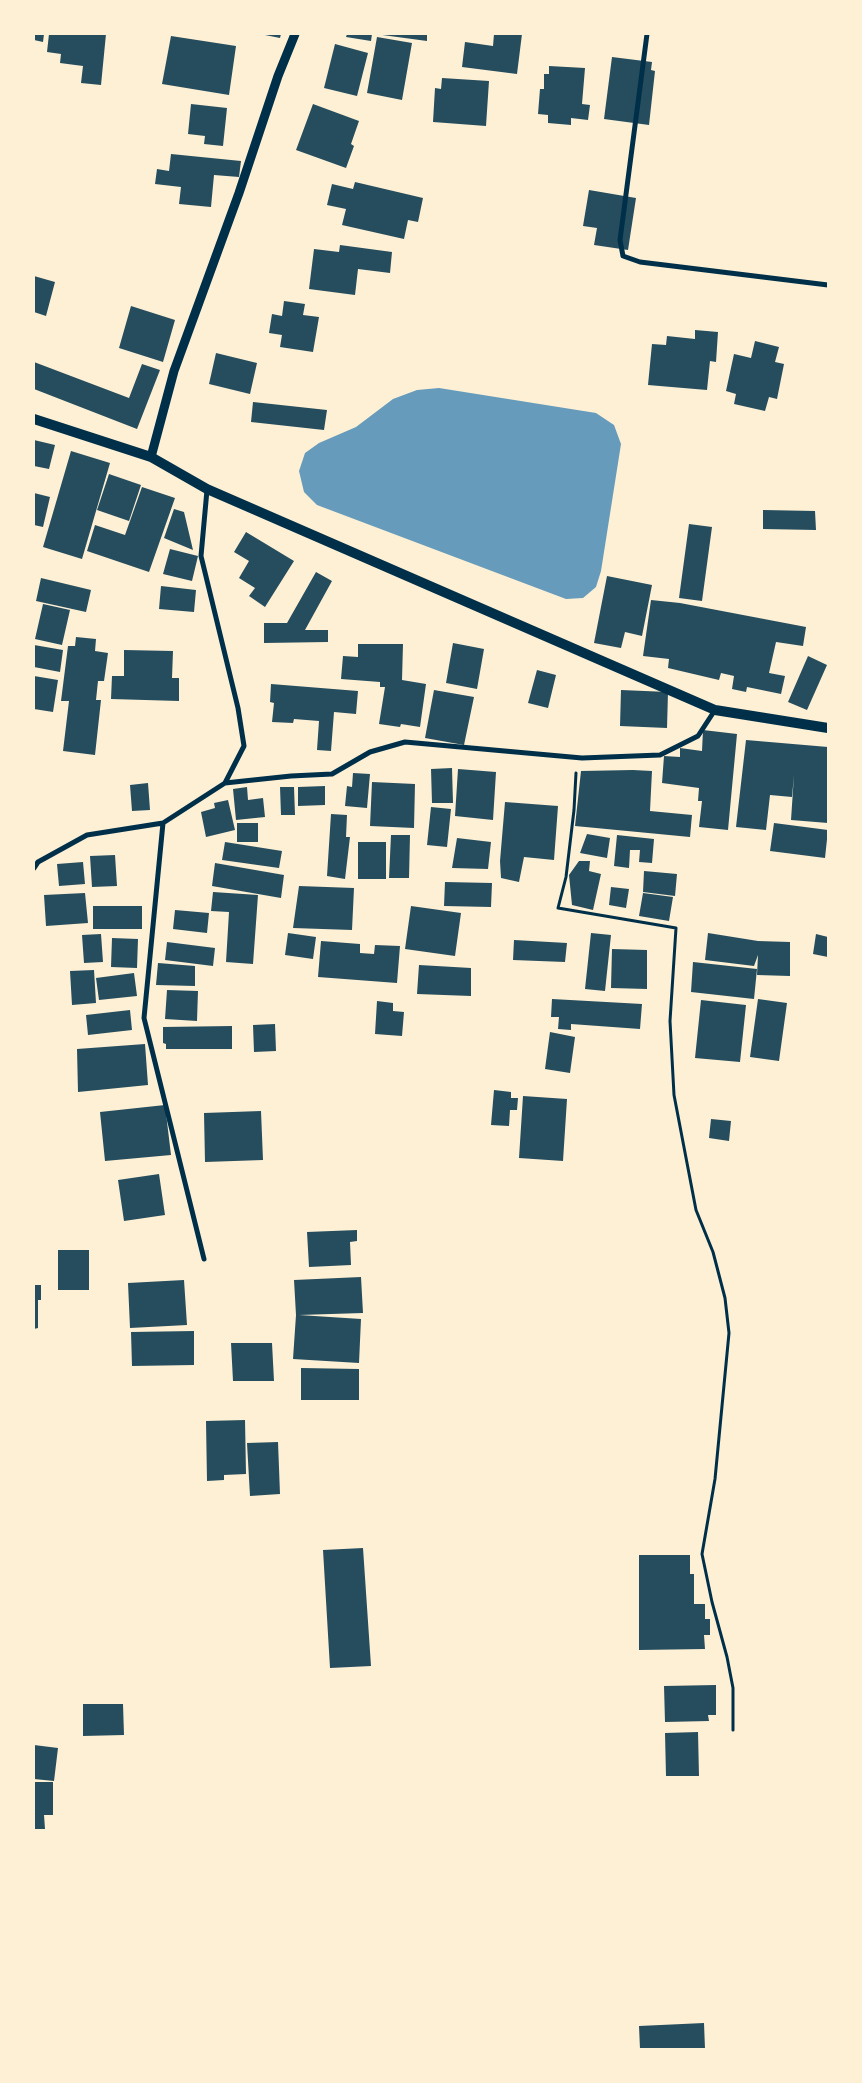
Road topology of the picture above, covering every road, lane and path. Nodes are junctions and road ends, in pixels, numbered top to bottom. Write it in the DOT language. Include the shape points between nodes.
graph roads {
  1 [pos="294,34"];
  2 [pos="647,34"];
  3 [pos="828,285"];
  4 [pos="34,419"];
  5 [pos="151,457"];
  6 [pos="208,489"];
  7 [pos="715,710"];
  8 [pos="828,728"];
  9 [pos="577,758"];
  10 [pos="225,783"];
  11 [pos="163,823"];
  12 [pos="34,868"];
  13 [pos="204,1260"];
  14 [pos="733,1730"];
  1 -- 5 [label="street" via="174,372"];
  2 -- 3 [label="street" via="620,240 623,256 640,262"];
  4 -- 5 [label="main road"];
  5 -- 6 [label="main road"];
  6 -- 7 [label="main road"];
  6 -- 10 [label="street" via="202,556 244,746"];
  7 -- 8 [label="main road"];
  7 -- 9 [label="street" via="698,736 660,755"];
  9 -- 10 [label="street" via="405,742 370,752 332,774"];
  9 -- 14 [label="path" via="566,877 558,908 676,928 670,1021 674,1095 696,1210 713,1252 725,1298 728,1333 715,1479 702,1554 733,1688"];
  10 -- 11 [label="street"];
  11 -- 12 [label="street" via="87,836 38,862"];
  11 -- 13 [label="street" via="144,1018"];
}
